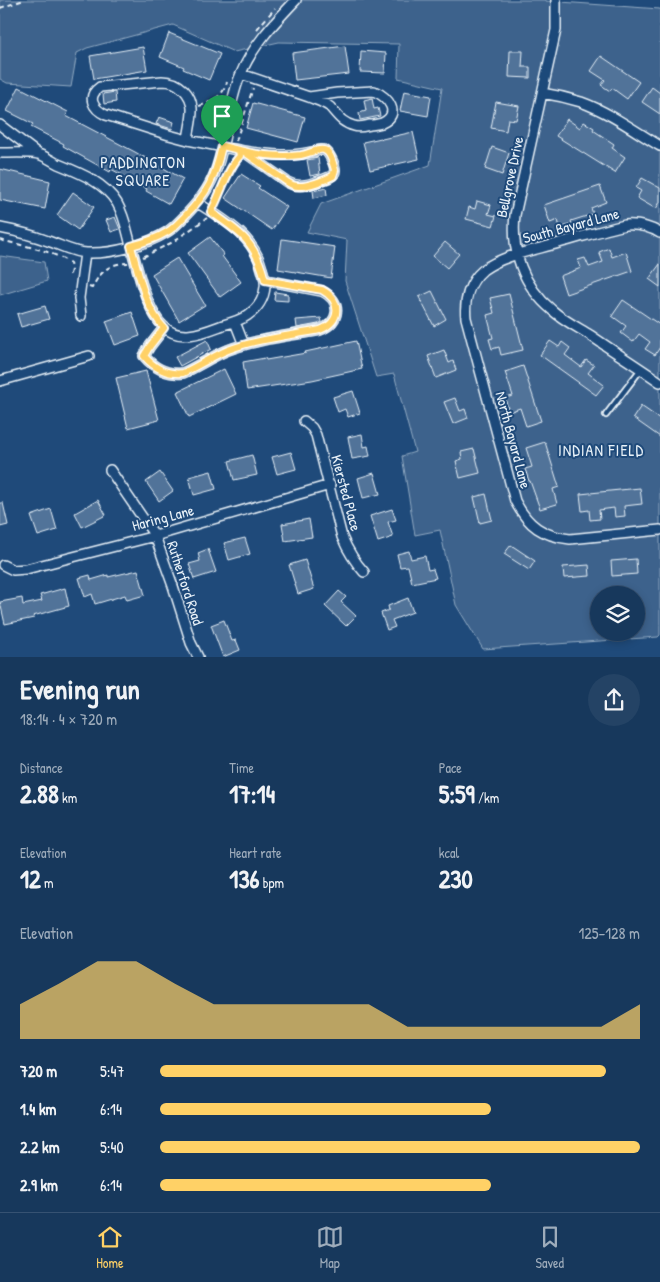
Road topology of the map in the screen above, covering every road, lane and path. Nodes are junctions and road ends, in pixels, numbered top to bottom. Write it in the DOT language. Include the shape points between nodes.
graph roads {
  1 [pos="24,0"];
  2 [pos="296,0"];
  3 [pos="556,0"];
  4 [pos="277,6"];
  5 [pos="0,8"];
  6 [pos="255,32"];
  7 [pos="241,74"];
  8 [pos="237,85"];
  9 [pos="253,88"];
  10 [pos="542,93"];
  11 [pos="309,97"];
  12 [pos="192,108"];
  13 [pos="0,125"];
  14 [pos="188,140"];
  15 [pos="222,146"];
  16 [pos="660,146"];
  17 [pos="241,150"];
  18 [pos="0,153"];
  19 [pos="37,154"];
  20 [pos="198,203"];
  21 [pos="211,212"];
  22 [pos="0,228"];
  23 [pos="660,232"];
  24 [pos="0,240"];
  25 [pos="131,246"];
  26 [pos="85,253"];
  27 [pos="517,255"];
  28 [pos="135,261"];
  29 [pos="265,280"];
  30 [pos="80,283"];
  31 [pos="80,316"];
  32 [pos="235,322"];
  33 [pos="164,328"];
  34 [pos="244,345"];
  35 [pos="89,356"];
  36 [pos="641,369"];
  37 [pos="0,381"];
  38 [pos="660,382"];
  39 [pos="606,415"];
  40 [pos="304,421"];
  41 [pos="110,470"];
  42 [pos="330,485"];
  43 [pos="660,530"];
  44 [pos="154,536"];
  45 [pos="3,565"];
  46 [pos="364,572"];
  47 [pos="198,657"];
  1 -- 5 [label="path"];
  2 -- 7 [label="street" via="258,44"];
  3 -- 10 [label="street, Bellgrove Drive" via="556,30"];
  4 -- 6 [label="path"];
  7 -- 8 [label="street"];
  7 -- 11 [label="street"];
  8 -- 12 [label="path" via="227,82 216,99"];
  8 -- 15 [label="street"];
  9 -- 17 [label="path" via="236,143"];
  10 -- 16 [label="street" via="582,102"];
  10 -- 27 [label="street, Bellgrove Drive" via="515,215"];
  11 -- 11 [label="street" via="354,126 381,123 392,109 383,95 374,91"];
  12 -- 14 [label="street"];
  12 -- 14 [label="street" via="187,93 170,81 100,87 92,99 95,108 106,115"];
  13 -- 19 [label="street"];
  14 -- 15 [label="street"];
  15 -- 17 [label="street"];
  15 -- 20 [label="street" via="211,183"];
  17 -- 17 [label="street" via="292,185 305,185 330,177 335,170 325,150 287,155"];
  17 -- 21 [label="path"];
  18 -- 19 [label="street"];
  19 -- 25 [label="street" via="94,180 105,190 123,215"];
  20 -- 21 [label="street"];
  20 -- 25 [label="street" via="169,232"];
  21 -- 28 [label="path" via="206,220 179,239"];
  21 -- 29 [label="street" via="249,242 259,259"];
  22 -- 26 [label="street"];
  23 -- 27 [label="street, South Bayard Lane" via="637,224 625,225"];
  24 -- 30 [label="path" via="60,257 70,263 70,274"];
  25 -- 26 [label="street"];
  25 -- 28 [label="street"];
  26 -- 30 [label="street"];
  27 -- 36 [label="street, Bellgrove Drive" via="534,292 553,311"];
  27 -- 43 [label="street, North Bayard Lane" via="498,261 477,277 468,291 465,308 515,501 537,529 559,538"];
  28 -- 30 [label="path" via="110,267 92,288"];
  28 -- 33 [label="street" via="146,296"];
  29 -- 32 [label="street" via="259,304"];
  29 -- 34 [label="street" via="322,290 334,299 335,318 320,330"];
  30 -- 31 [label="street"];
  32 -- 33 [label="street" via="196,335 182,335"];
  32 -- 34 [label="street"];
  33 -- 34 [label="street" via="144,356 169,373 183,373"];
  35 -- 37 [label="street"];
  36 -- 38 [label="street, Bellgrove Drive"];
  36 -- 39 [label="lane"];
  40 -- 42 [label="street, Kiersted Place" via="316,435"];
  41 -- 44 [label="street, Rutherford Road"];
  42 -- 44 [label="street, Haring Lane"];
  42 -- 46 [label="street, Kiersted Place" via="347,550"];
  44 -- 45 [label="street, Haring Lane" via="26,569 14,570"];
  44 -- 47 [label="street, Rutherford Road"];
}
